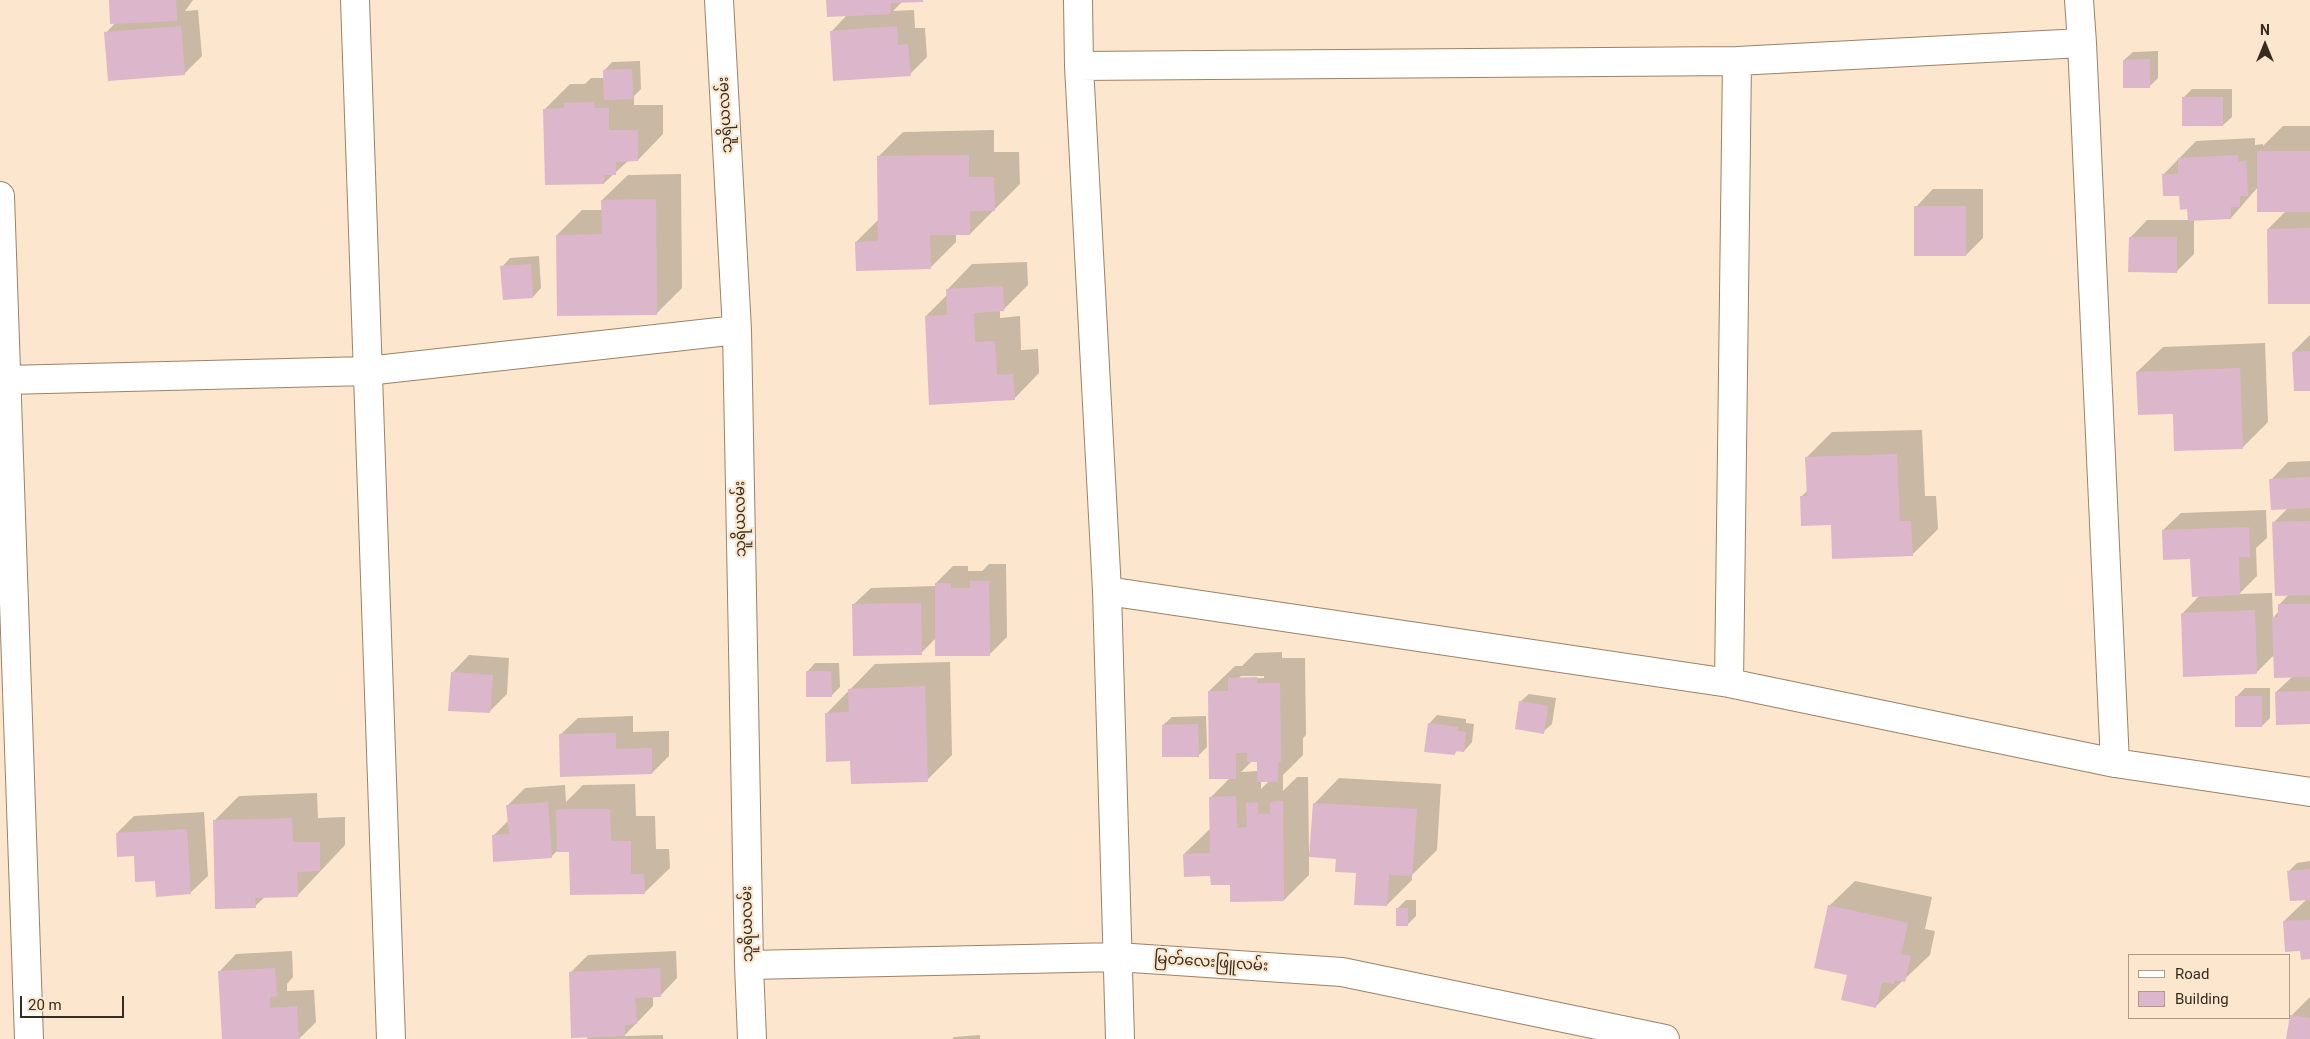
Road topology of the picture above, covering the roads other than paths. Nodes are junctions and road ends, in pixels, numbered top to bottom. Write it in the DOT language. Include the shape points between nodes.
graph roads {
  1 [pos="355,0"];
  2 [pos="720,0"];
  3 [pos="1078,0"];
  4 [pos="2079,0"];
  5 [pos="2082,43"];
  6 [pos="1737,60"];
  7 [pos="1079,66"];
  8 [pos="0,196"];
  9 [pos="737,330"];
  10 [pos="367,371"];
  11 [pos="6,380"];
  12 [pos="1107,591"];
  13 [pos="1729,683"];
  14 [pos="2115,763"];
  15 [pos="2310,792"];
  16 [pos="1117,957"];
  17 [pos="749,965"];
  18 [pos="29,1039"];
  19 [pos="391,1039"];
  20 [pos="752,1039"];
  21 [pos="1120,1039"];
  22 [pos="1665,1039"];
  1 -- 10 [label="street"];
  2 -- 9 [label="street, သူရိယလမ်း"];
  3 -- 7 [label="street"];
  4 -- 5 [label="street"];
  5 -- 6 [label="street"];
  5 -- 14 [label="street"];
  6 -- 7 [label="street"];
  6 -- 13 [label="street"];
  7 -- 12 [label="street"];
  8 -- 11 [label="street"];
  9 -- 10 [label="street"];
  9 -- 17 [label="street, သူရိယလမ်း"];
  10 -- 11 [label="street"];
  10 -- 19 [label="street"];
  11 -- 18 [label="street"];
  12 -- 13 [label="street"];
  12 -- 16 [label="street"];
  13 -- 14 [label="street"];
  14 -- 15 [label="street"];
  16 -- 17 [label="street, မြတ်လေးဖြူလမ်း"];
  16 -- 21 [label="street"];
  16 -- 22 [label="street, မြတ်လေးဖြူလမ်း" via="1342,972"];
  17 -- 20 [label="street, သူရိယလမ်း"];
}
